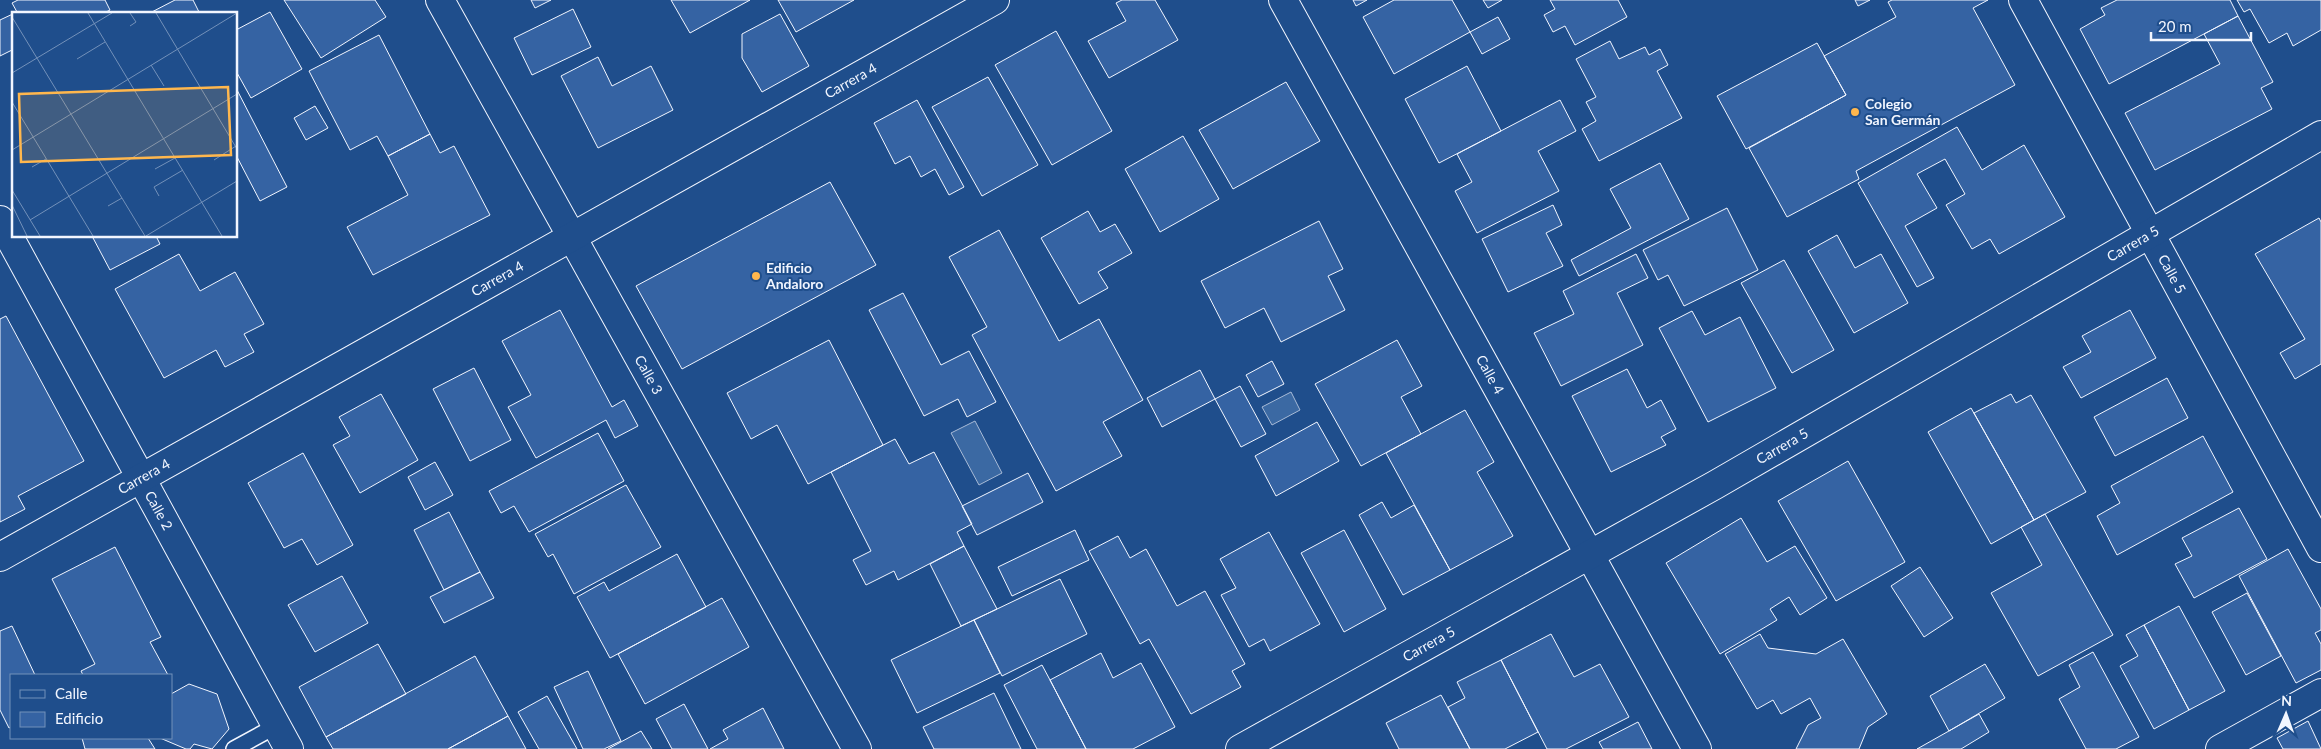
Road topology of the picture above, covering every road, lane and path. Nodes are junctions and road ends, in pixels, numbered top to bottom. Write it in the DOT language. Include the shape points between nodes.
graph roads {
  1 [pos="440,0"];
  2 [pos="995,0"];
  3 [pos="1283,0"];
  4 [pos="2023,0"];
  5 [pos="2321,135"];
  6 [pos="0,220"];
  7 [pos="2150,234"];
  8 [pos="572,236"];
  9 [pos="141,477"];
  10 [pos="2321,548"];
  11 [pos="1590,555"];
  12 [pos="0,557"];
  13 [pos="2321,693"];
  14 [pos="276,726"];
  15 [pos="234,749"];
  16 [pos="289,749"];
  17 [pos="857,749"];
  18 [pos="1240,749"];
  19 [pos="1697,749"];
  20 [pos="2220,749"];
  1 -- 8 [label="street, Calle 3"];
  2 -- 8 [label="street, Carrera 4"];
  3 -- 11 [label="street, Calle 4"];
  4 -- 7 [label="street, Calle 5"];
  5 -- 7 [label="street, Carrera 5"];
  6 -- 9 [label="street, Calle 2"];
  7 -- 10 [label="street, Calle 5"];
  7 -- 11 [label="street, Carrera 5"];
  8 -- 9 [label="street, Carrera 4"];
  8 -- 17 [label="street, Calle 3"];
  9 -- 12 [label="street, Carrera 4"];
  9 -- 14 [label="street, Calle 2"];
  11 -- 18 [label="street, Carrera 5"];
  11 -- 19 [label="street, Calle 4"];
  13 -- 20 [label="street"];
  14 -- 15 [label="lane"];
  14 -- 16 [label="street, Calle 2"];
}
